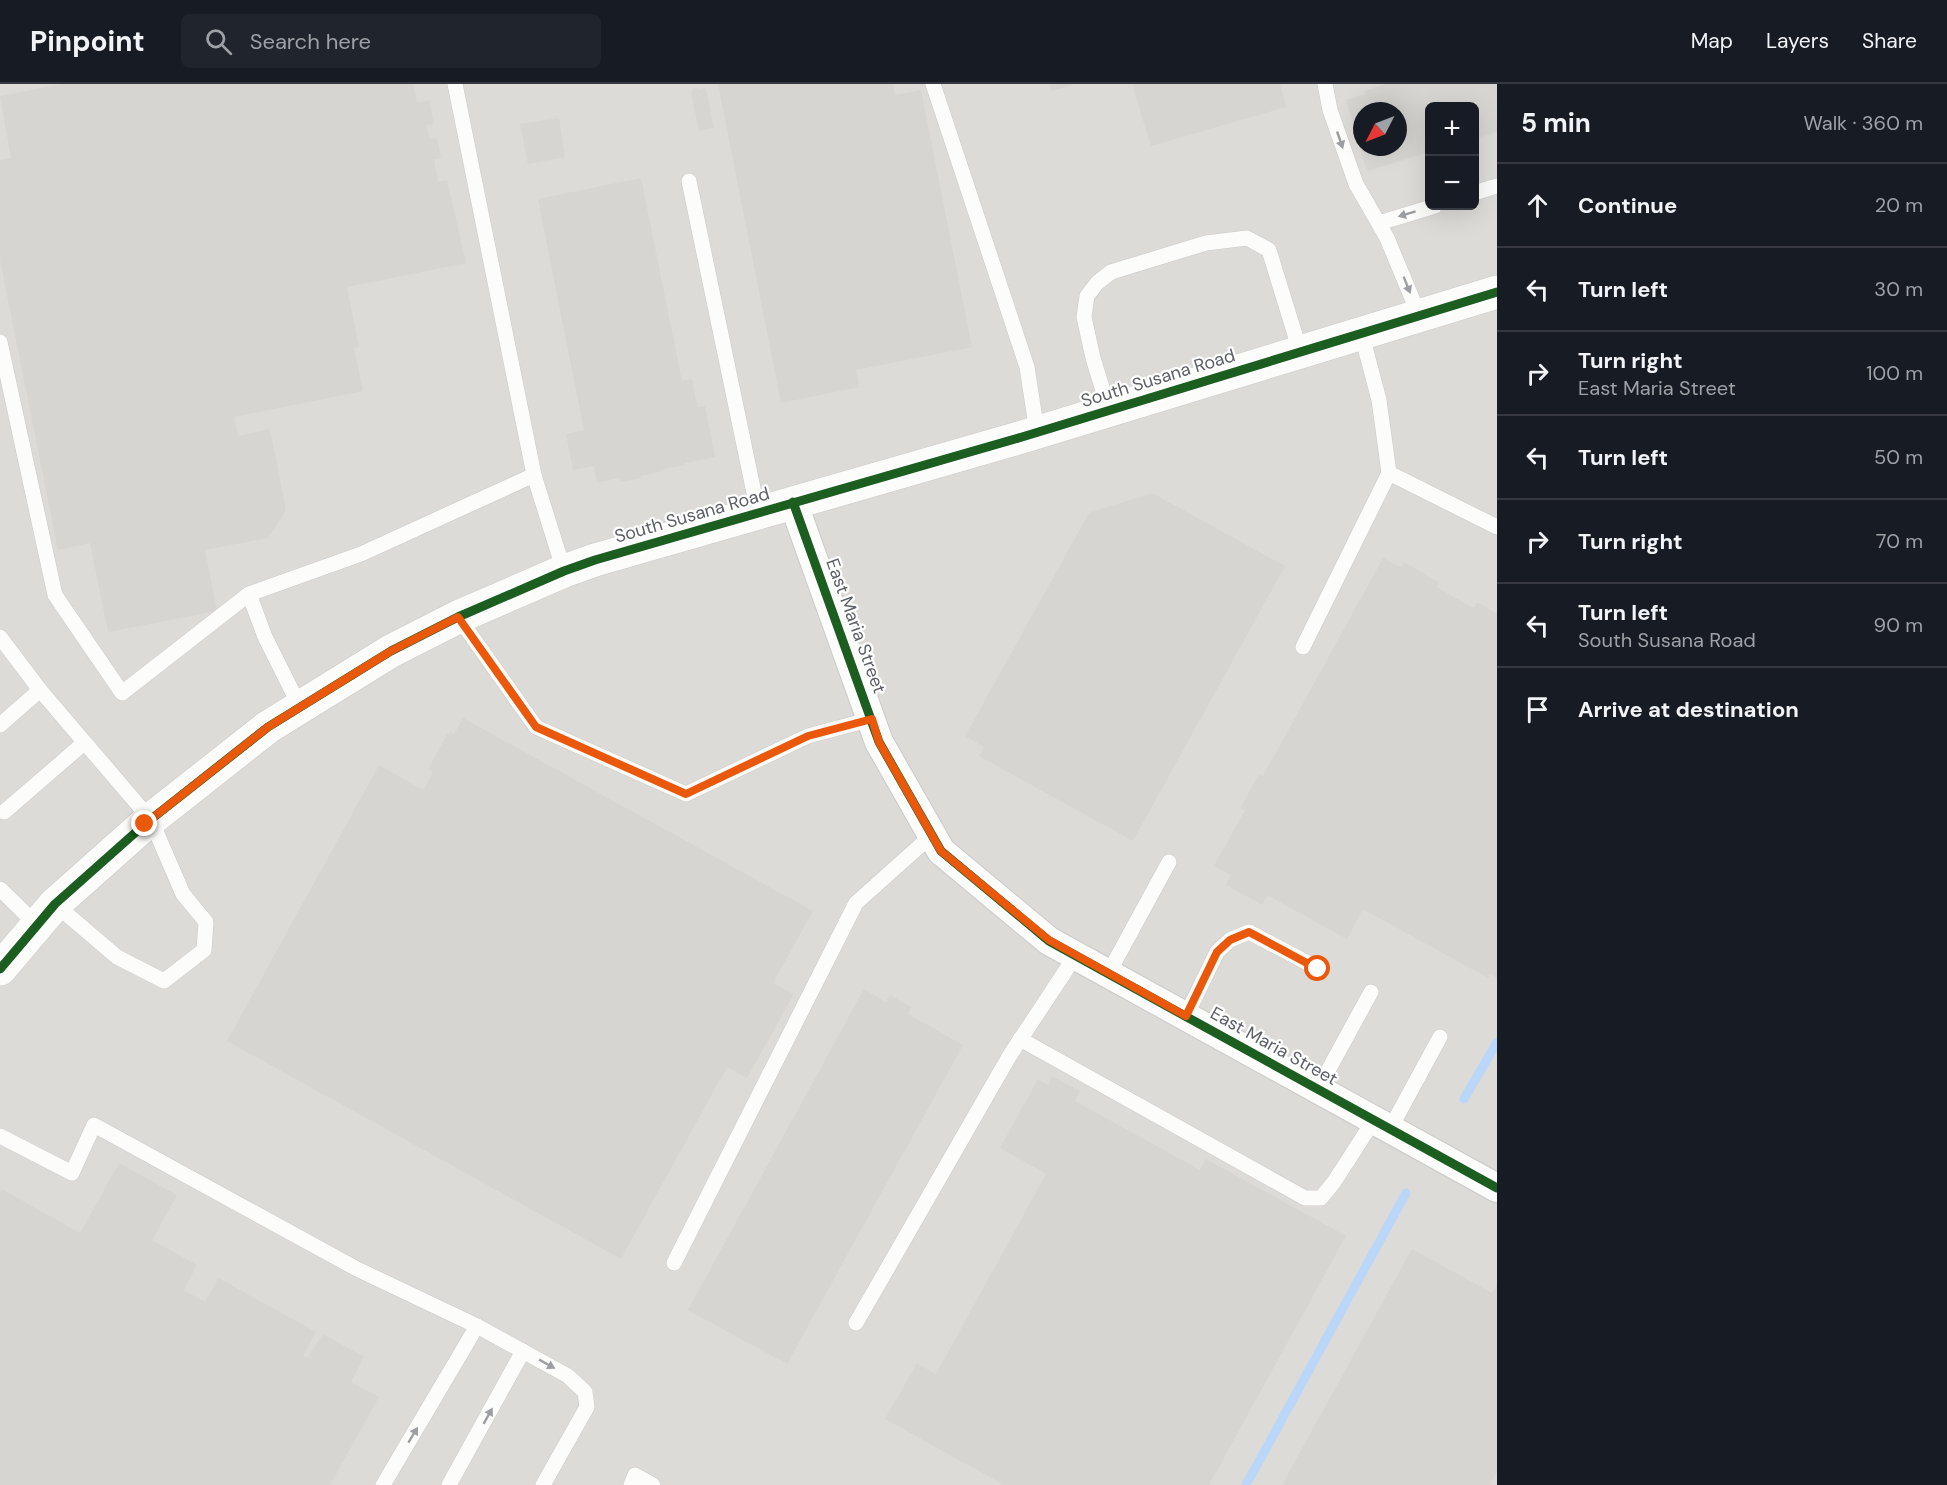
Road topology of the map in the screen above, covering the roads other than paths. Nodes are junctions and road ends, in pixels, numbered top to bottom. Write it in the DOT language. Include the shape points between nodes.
graph roads {
  1 [pos="455,84"];
  2 [pos="933,84"];
  3 [pos="1325,84"];
  4 [pos="689,181"];
  5 [pos="1497,186"];
  6 [pos="1479,191"];
  7 [pos="1425,209"];
  8 [pos="1379,223"];
  9 [pos="1497,292"];
  10 [pos="1419,315"];
  11 [pos="1361,332"];
  12 [pos="0,342"];
  13 [pos="1300,351"];
  14 [pos="1109,410"];
  15 [pos="1037,432"];
  16 [pos="1389,473"];
  17 [pos="534,475"];
  18 [pos="794,502"];
  19 [pos="758,512"];
  20 [pos="1497,527"];
  21 [pos="564,572"];
  22 [pos="249,594"];
  23 [pos="458,617"];
  24 [pos="0,637"];
  25 [pos="1303,647"];
  26 [pos="40,690"];
  27 [pos="300,707"];
  28 [pos="872,719"];
  29 [pos="0,725"];
  30 [pos="84,743"];
  31 [pos="4,812"];
  32 [pos="151,820"];
  33 [pos="932,835"];
  34 [pos="1169,862"];
  35 [pos="0,889"];
  36 [pos="46,915"];
  37 [pos="1076,955"];
  38 [pos="0,969"];
  39 [pos="1318,969"];
  40 [pos="1108,974"];
  41 [pos="1371,992"];
  42 [pos="1186,1016"];
  43 [pos="1440,1037"];
  44 [pos="1020,1039"];
  45 [pos="1318,1089"];
  46 [pos="1382,1125"];
  47 [pos="0,1136"];
  48 [pos="1497,1188"];
  49 [pos="674,1263"];
  50 [pos="856,1323"];
  51 [pos="477,1326"];
  52 [pos="524,1352"];
  53 [pos="383,1485"];
  54 [pos="449,1485"];
  55 [pos="543,1485"];
  56 [pos="631,1485"];
  57 [pos="653,1485"];
  1 -- 17 [label="lane"];
  2 -- 15 [label="lane" via="1027,367"];
  3 -- 8 [label="lane, one-way" via="1330,111 1356,184"];
  4 -- 19 [label="lane"];
  5 -- 6 [label="lane"];
  7 -- 8 [label="lane, one-way"];
  8 -- 10 [label="lane, one-way"];
  9 -- 10 [label="street, South Susana Road"];
  10 -- 11 [label="street, South Susana Road"];
  11 -- 13 [label="street, South Susana Road"];
  11 -- 16 [label="lane" via="1379,400"];
  12 -- 22 [label="lane" via="55,595 122,693"];
  13 -- 14 [label="street, South Susana Road"];
  13 -- 14 [label="lane" via="1269,250 1247,238 1206,243 1111,272 1087,296 1084,317"];
  14 -- 15 [label="street, South Susana Road"];
  15 -- 18 [label="street, South Susana Road"];
  16 -- 20 [label="lane"];
  16 -- 25 [label="lane"];
  17 -- 21 [label="lane"];
  17 -- 22 [label="lane" via="361,554"];
  18 -- 19 [label="street, South Susana Road"];
  18 -- 28 [label="street, East Maria Street"];
  19 -- 21 [label="street, South Susana Road"];
  21 -- 23 [label="street, South Susana Road"];
  22 -- 27 [label="lane" via="265,637"];
  23 -- 27 [label="street, South Susana Road" via="391,651"];
  23 -- 28 [label="lane" via="536,727 686,794 808,736"];
  24 -- 26 [label="lane"];
  26 -- 29 [label="lane"];
  26 -- 30 [label="lane"];
  27 -- 32 [label="street, South Susana Road" via="268,727"];
  28 -- 33 [label="street, East Maria Street" via="879,742"];
  30 -- 31 [label="lane"];
  30 -- 32 [label="lane"];
  32 -- 36 [label="street, South Susana Road"];
  32 -- 36 [label="lane" via="183,894 206,922 204,950 164,981"];
  33 -- 37 [label="street, East Maria Street" via="941,851 1049,940"];
  33 -- 49 [label="lane" via="856,903"];
  34 -- 40 [label="lane"];
  35 -- 36 [label="lane"];
  36 -- 38 [label="street, South Susana Road"];
  37 -- 40 [label="street, East Maria Street"];
  37 -- 44 [label="lane"];
  39 -- 42 [label="lane" via="1249,932 1230,940 1217,952"];
  40 -- 42 [label="street, East Maria Street"];
  41 -- 45 [label="lane"];
  42 -- 45 [label="street, East Maria Street"];
  43 -- 46 [label="lane"];
  44 -- 46 [label="lane" via="1305,1198 1321,1198"];
  44 -- 50 [label="lane"];
  45 -- 46 [label="street, East Maria Street"];
  46 -- 48 [label="street, East Maria Street"];
  47 -- 51 [label="lane" via="72,1173 94,1125 357,1269"];
  51 -- 52 [label="lane"];
  53 -- 51 [label="lane, one-way"];
  54 -- 52 [label="lane, one-way"];
  52 -- 55 [label="lane, one-way" via="568,1376 585,1392 587,1407"];
  56 -- 57 [label="lane" via="635,1475"];
}
